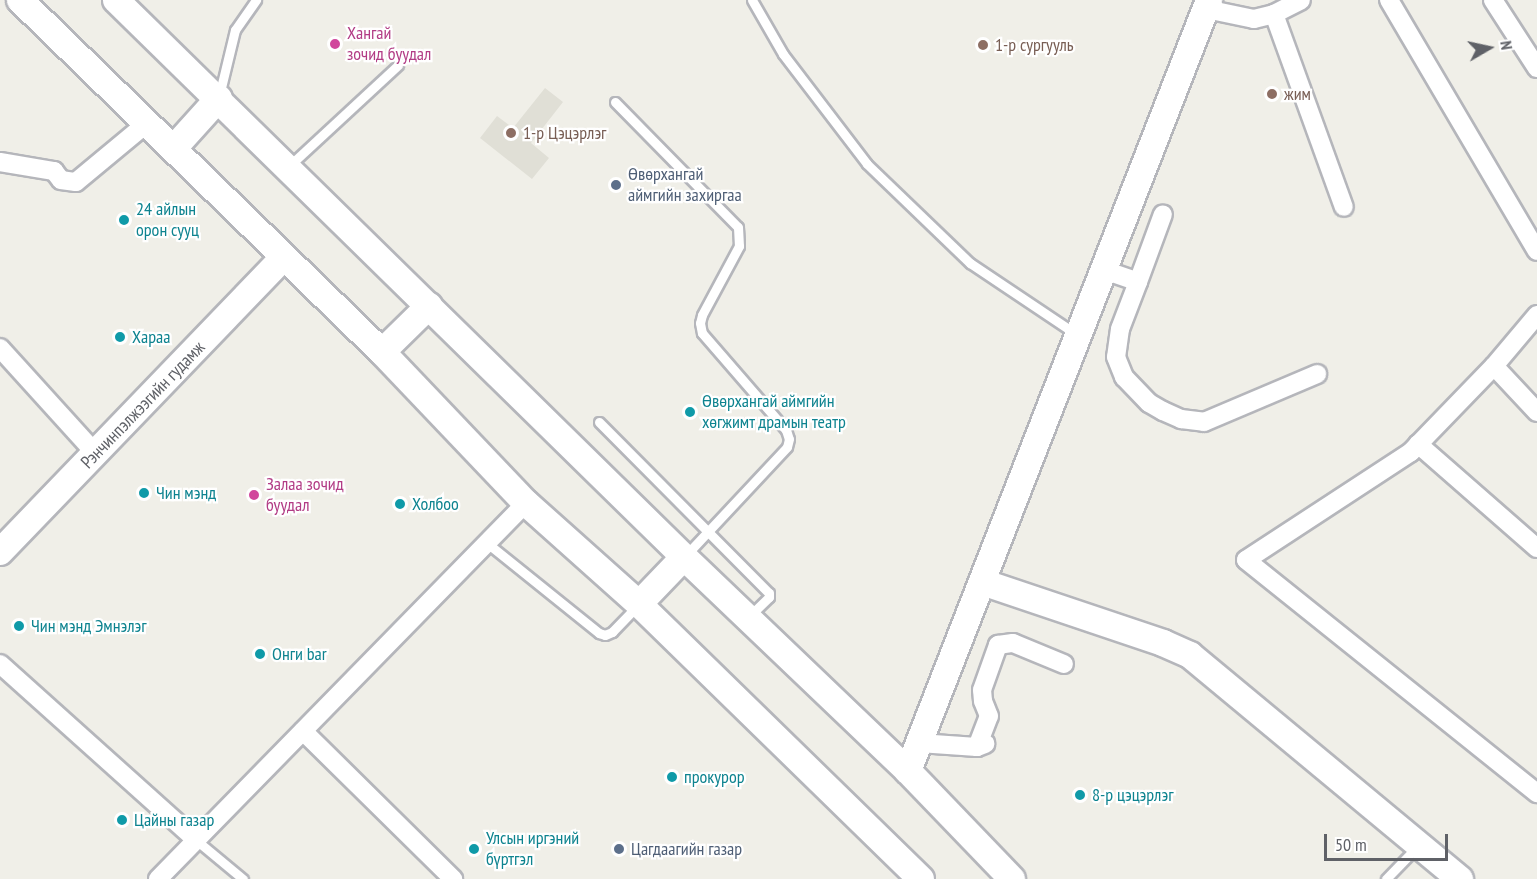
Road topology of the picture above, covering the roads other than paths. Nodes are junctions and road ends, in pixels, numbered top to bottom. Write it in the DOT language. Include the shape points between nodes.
graph roads {
  1 [pos="20,0"];
  2 [pos="116,0"];
  3 [pos="256,0"];
  4 [pos="752,0"];
  5 [pos="1301,0"];
  6 [pos="1389,0"];
  7 [pos="1493,0"];
  8 [pos="1207,4"];
  9 [pos="1274,14"];
  10 [pos="398,65"];
  11 [pos="1537,68"];
  12 [pos="219,98"];
  13 [pos="615,102"];
  14 [pos="147,123"];
  15 [pos="174,148"];
  16 [pos="0,162"];
  17 [pos="288,167"];
  18 [pos="1344,207"];
  19 [pos="1163,214"];
  20 [pos="1537,252"];
  21 [pos="284,256"];
  22 [pos="1104,270"];
  23 [pos="1138,282"];
  24 [pos="429,306"];
  25 [pos="1537,315"];
  26 [pos="1078,336"];
  27 [pos="0,348"];
  28 [pos="382,352"];
  29 [pos="1494,366"];
  30 [pos="1317,374"];
  31 [pos="1537,412"];
  32 [pos="599,422"];
  33 [pos="1418,444"];
  34 [pos="96,454"];
  35 [pos="526,503"];
  36 [pos="708,531"];
  37 [pos="487,543"];
  38 [pos="1537,548"];
  39 [pos="0,552"];
  40 [pos="684,557"];
  41 [pos="982,582"];
  42 [pos="639,604"];
  43 [pos="748,618"];
  44 [pos="0,664"];
  45 [pos="1064,664"];
  46 [pos="303,731"];
  47 [pos="919,743"];
  48 [pos="908,771"];
  49 [pos="1537,793"];
  50 [pos="196,840"];
  51 [pos="1419,844"];
  52 [pos="158,879"];
  53 [pos="243,879"];
  54 [pos="453,879"];
  55 [pos="921,879"];
  56 [pos="1012,879"];
  57 [pos="1386,879"];
  58 [pos="1460,879"];
  1 -- 14 [label="main road"];
  2 -- 12 [label="main road"];
  3 -- 12 [label="lane" via="235,30"];
  4 -- 26 [label="lane" via="783,54 867,164 970,263"];
  5 -- 9 [label="street"];
  6 -- 20 [label="street"];
  7 -- 11 [label="street"];
  8 -- 9 [label="street" via="1254,19"];
  8 -- 22 [label="main road"];
  9 -- 18 [label="street"];
  10 -- 17 [label="lane"];
  12 -- 15 [label="main road"];
  12 -- 17 [label="main road"];
  13 -- 36 [label="lane" via="738,226 739,246 702,315 702,333 786,430 789,439 787,447"];
  14 -- 15 [label="main road"];
  14 -- 16 [label="street" via="76,182 61,180 54,171"];
  15 -- 21 [label="main road"];
  17 -- 24 [label="main road"];
  19 -- 23 [label="street"];
  21 -- 28 [label="main road"];
  21 -- 34 [label="main road, Рэнчинпэлжээгийн гудамж"];
  22 -- 23 [label="street"];
  22 -- 26 [label="main road"];
  23 -- 30 [label="street" via="1120,329 1116,357 1124,377 1149,403 1163,411 1181,419 1204,422"];
  24 -- 28 [label="main road"];
  24 -- 40 [label="main road"];
  25 -- 29 [label="street"];
  26 -- 41 [label="main road"];
  27 -- 34 [label="street"];
  28 -- 35 [label="main road"];
  29 -- 31 [label="street"];
  29 -- 33 [label="street"];
  32 -- 36 [label="lane"];
  33 -- 38 [label="street"];
  33 -- 49 [label="street" via="1246,560"];
  34 -- 39 [label="main road, Рэнчинпэлжээгийн гудамж"];
  35 -- 37 [label="street"];
  35 -- 42 [label="main road"];
  36 -- 40 [label="lane"];
  36 -- 43 [label="lane" via="769,593"];
  37 -- 42 [label="lane" via="599,633 612,632"];
  37 -- 46 [label="street"];
  40 -- 42 [label="main road"];
  40 -- 43 [label="main road"];
  41 -- 47 [label="main road"];
  41 -- 51 [label="main road" via="1190,655"];
  42 -- 55 [label="main road"];
  43 -- 48 [label="main road"];
  44 -- 50 [label="street"];
  45 -- 47 [label="street" via="1013,643 998,645 982,690 988,716 981,745"];
  46 -- 50 [label="street"];
  46 -- 54 [label="street"];
  47 -- 48 [label="main road"];
  48 -- 56 [label="main road"];
  50 -- 52 [label="street"];
  50 -- 53 [label="lane"];
  51 -- 57 [label="lane"];
  51 -- 58 [label="main road"];
}
